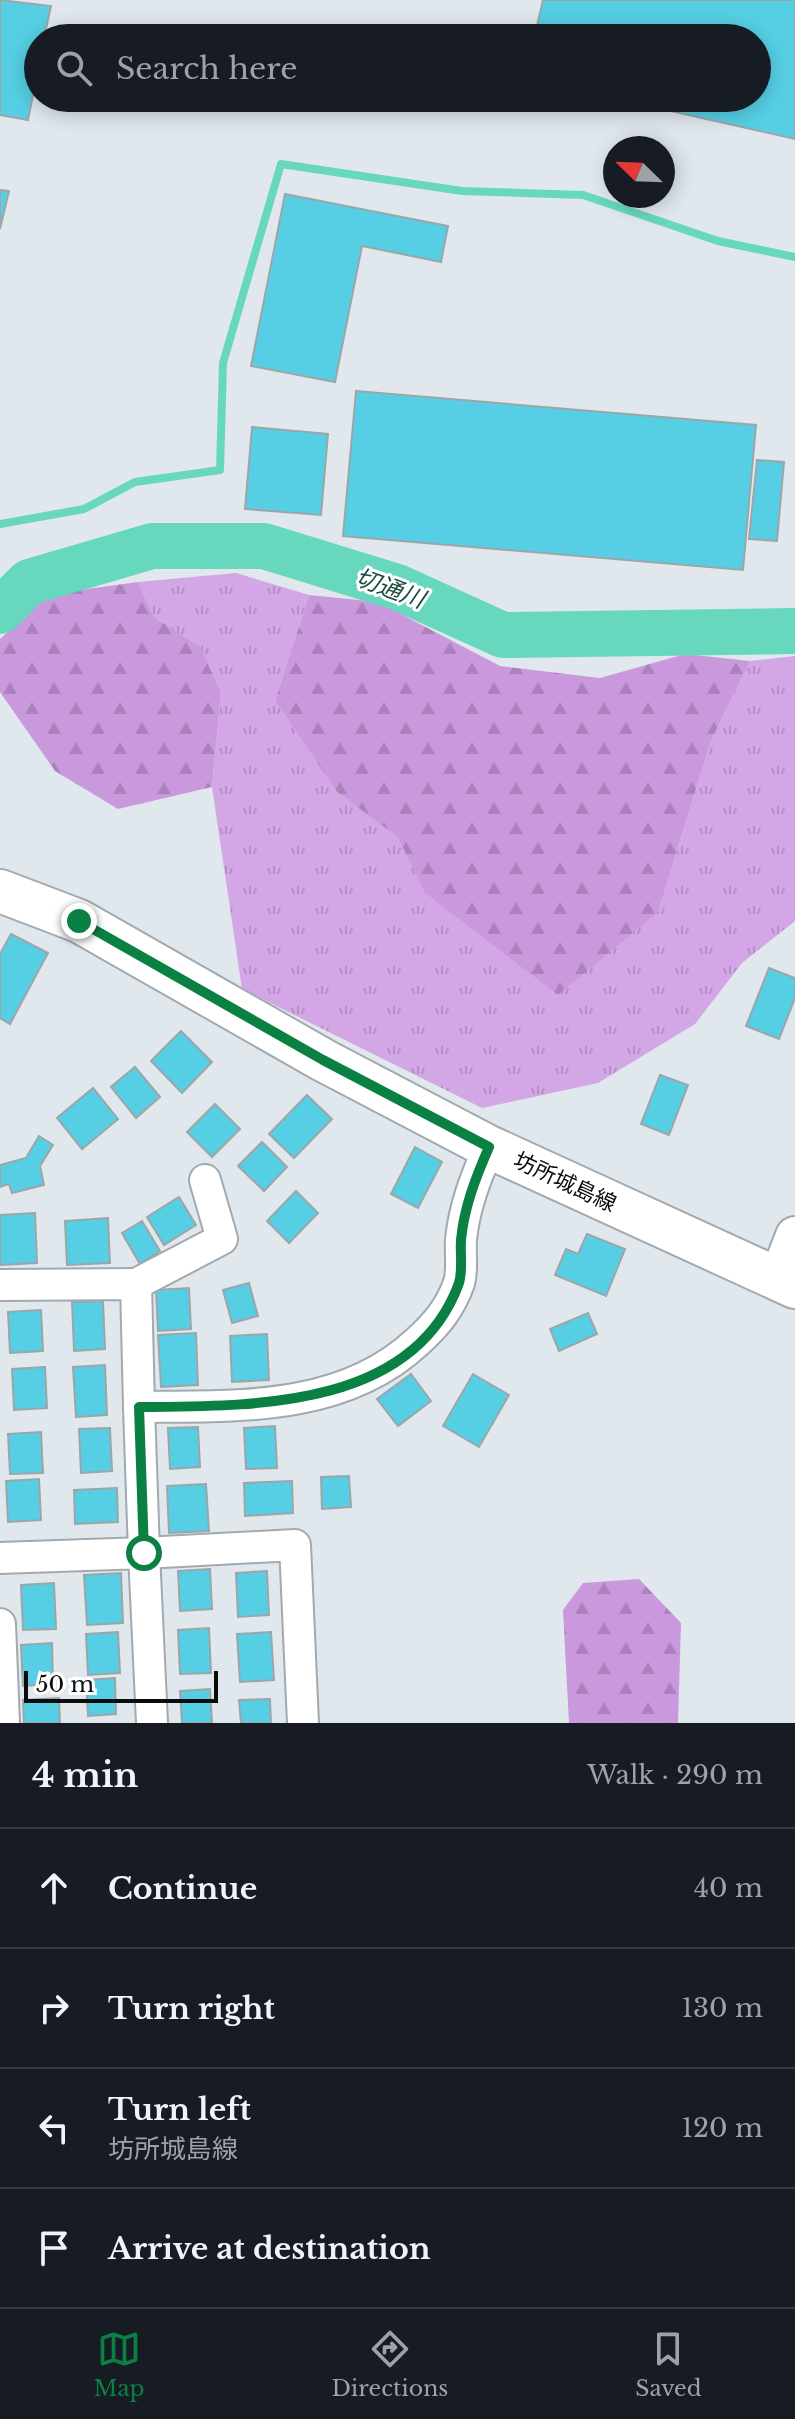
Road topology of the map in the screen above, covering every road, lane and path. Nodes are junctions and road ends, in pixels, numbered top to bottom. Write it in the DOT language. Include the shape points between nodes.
graph roads {
  1 [pos="0,891"];
  2 [pos="489,1147"];
  3 [pos="205,1180"];
  4 [pos="795,1236"];
  5 [pos="136,1284"];
  6 [pos="787,1284"];
  7 [pos="0,1285"];
  8 [pos="139,1407"];
  9 [pos="144,1553"];
  10 [pos="0,1558"];
  11 [pos="0,1624"];
  12 [pos="4,1723"];
  13 [pos="152,1723"];
  14 [pos="303,1723"];
  1 -- 2 [label="main road, 坊所城島線" via="79,921"];
  2 -- 6 [label="main road, 坊所城島線"];
  2 -- 8 [label="street" via="472,1186 461,1238 460,1279 442,1318 398,1359 351,1385 306,1398 232,1406"];
  3 -- 5 [label="street" via="222,1239"];
  4 -- 6 [label="street"];
  5 -- 7 [label="street"];
  5 -- 8 [label="street"];
  8 -- 9 [label="street"];
  9 -- 10 [label="street"];
  9 -- 13 [label="street"];
  9 -- 14 [label="street" via="295,1545"];
  11 -- 12 [label="street"];
}
